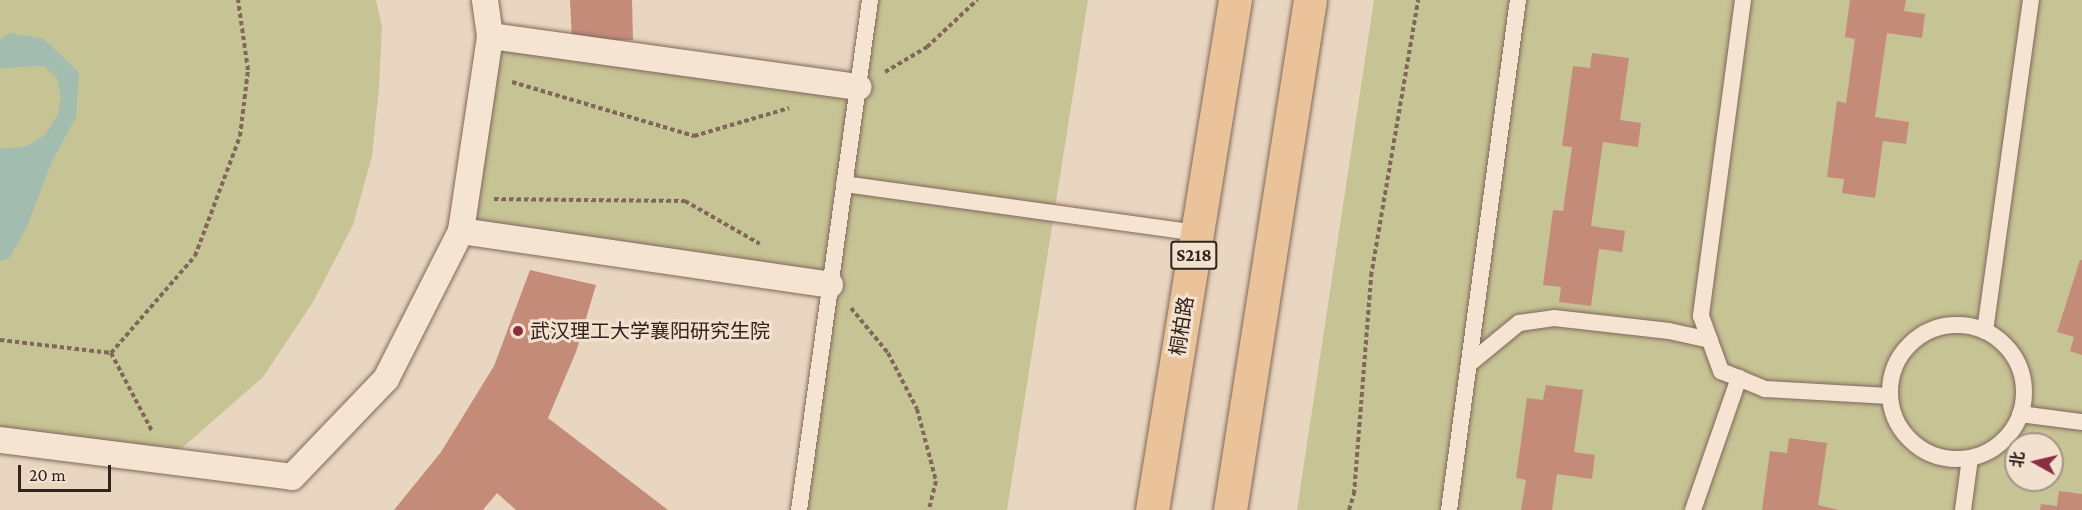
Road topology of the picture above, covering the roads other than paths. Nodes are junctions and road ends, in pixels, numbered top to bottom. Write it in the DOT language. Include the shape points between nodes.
graph roads {
  1 [pos="484,0"];
  2 [pos="870,0"];
  3 [pos="1235,0"];
  4 [pos="1310,0"];
  5 [pos="1518,0"];
  6 [pos="1743,0"];
  7 [pos="2031,0"];
  8 [pos="490,36"];
  9 [pos="858,87"];
  10 [pos="844,184"];
  11 [pos="461,231"];
  12 [pos="1198,233"];
  13 [pos="830,285"];
  14 [pos="1985,331"];
  15 [pos="1710,340"];
  16 [pos="1469,364"];
  17 [pos="1739,378"];
  18 [pos="1890,396"];
  19 [pos="2020,414"];
  20 [pos="2082,422"];
  21 [pos="0,440"];
  22 [pos="1970,458"];
  23 [pos="799,510"];
  24 [pos="1152,510"];
  25 [pos="1230,510"];
  26 [pos="1449,510"];
  27 [pos="1694,510"];
  28 [pos="1963,510"];
  1 -- 8 [label="street"];
  2 -- 9 [label="lane"];
  3 -- 12 [label="main road, 桐柏路 / S218"];
  4 -- 25 [label="main road"];
  5 -- 16 [label="lane"];
  6 -- 15 [label="lane" via="1701,316"];
  7 -- 14 [label="lane"];
  8 -- 9 [label="street"];
  8 -- 11 [label="street"];
  9 -- 10 [label="lane"];
  10 -- 12 [label="lane"];
  10 -- 13 [label="lane"];
  11 -- 13 [label="street"];
  11 -- 21 [label="street" via="386,379 292,477"];
  12 -- 24 [label="main road, 桐柏路 / S218"];
  13 -- 23 [label="lane"];
  14 -- 18 [label="lane" via="1954,324 1915,339 1901,355 1892,375"];
  14 -- 19 [label="lane" via="2010,350 2020,368 2024,391"];
  15 -- 16 [label="lane" via="1670,331 1554,318 1519,323"];
  15 -- 17 [label="lane" via="1721,371"];
  16 -- 26 [label="lane"];
  17 -- 18 [label="lane" via="1766,389"];
  17 -- 27 [label="lane"];
  18 -- 22 [label="lane" via="1895,417 1907,436 1925,451 1947,458"];
  19 -- 20 [label="lane"];
  19 -- 22 [label="lane" via="2009,434 1991,450"];
  22 -- 28 [label="lane"];
}
